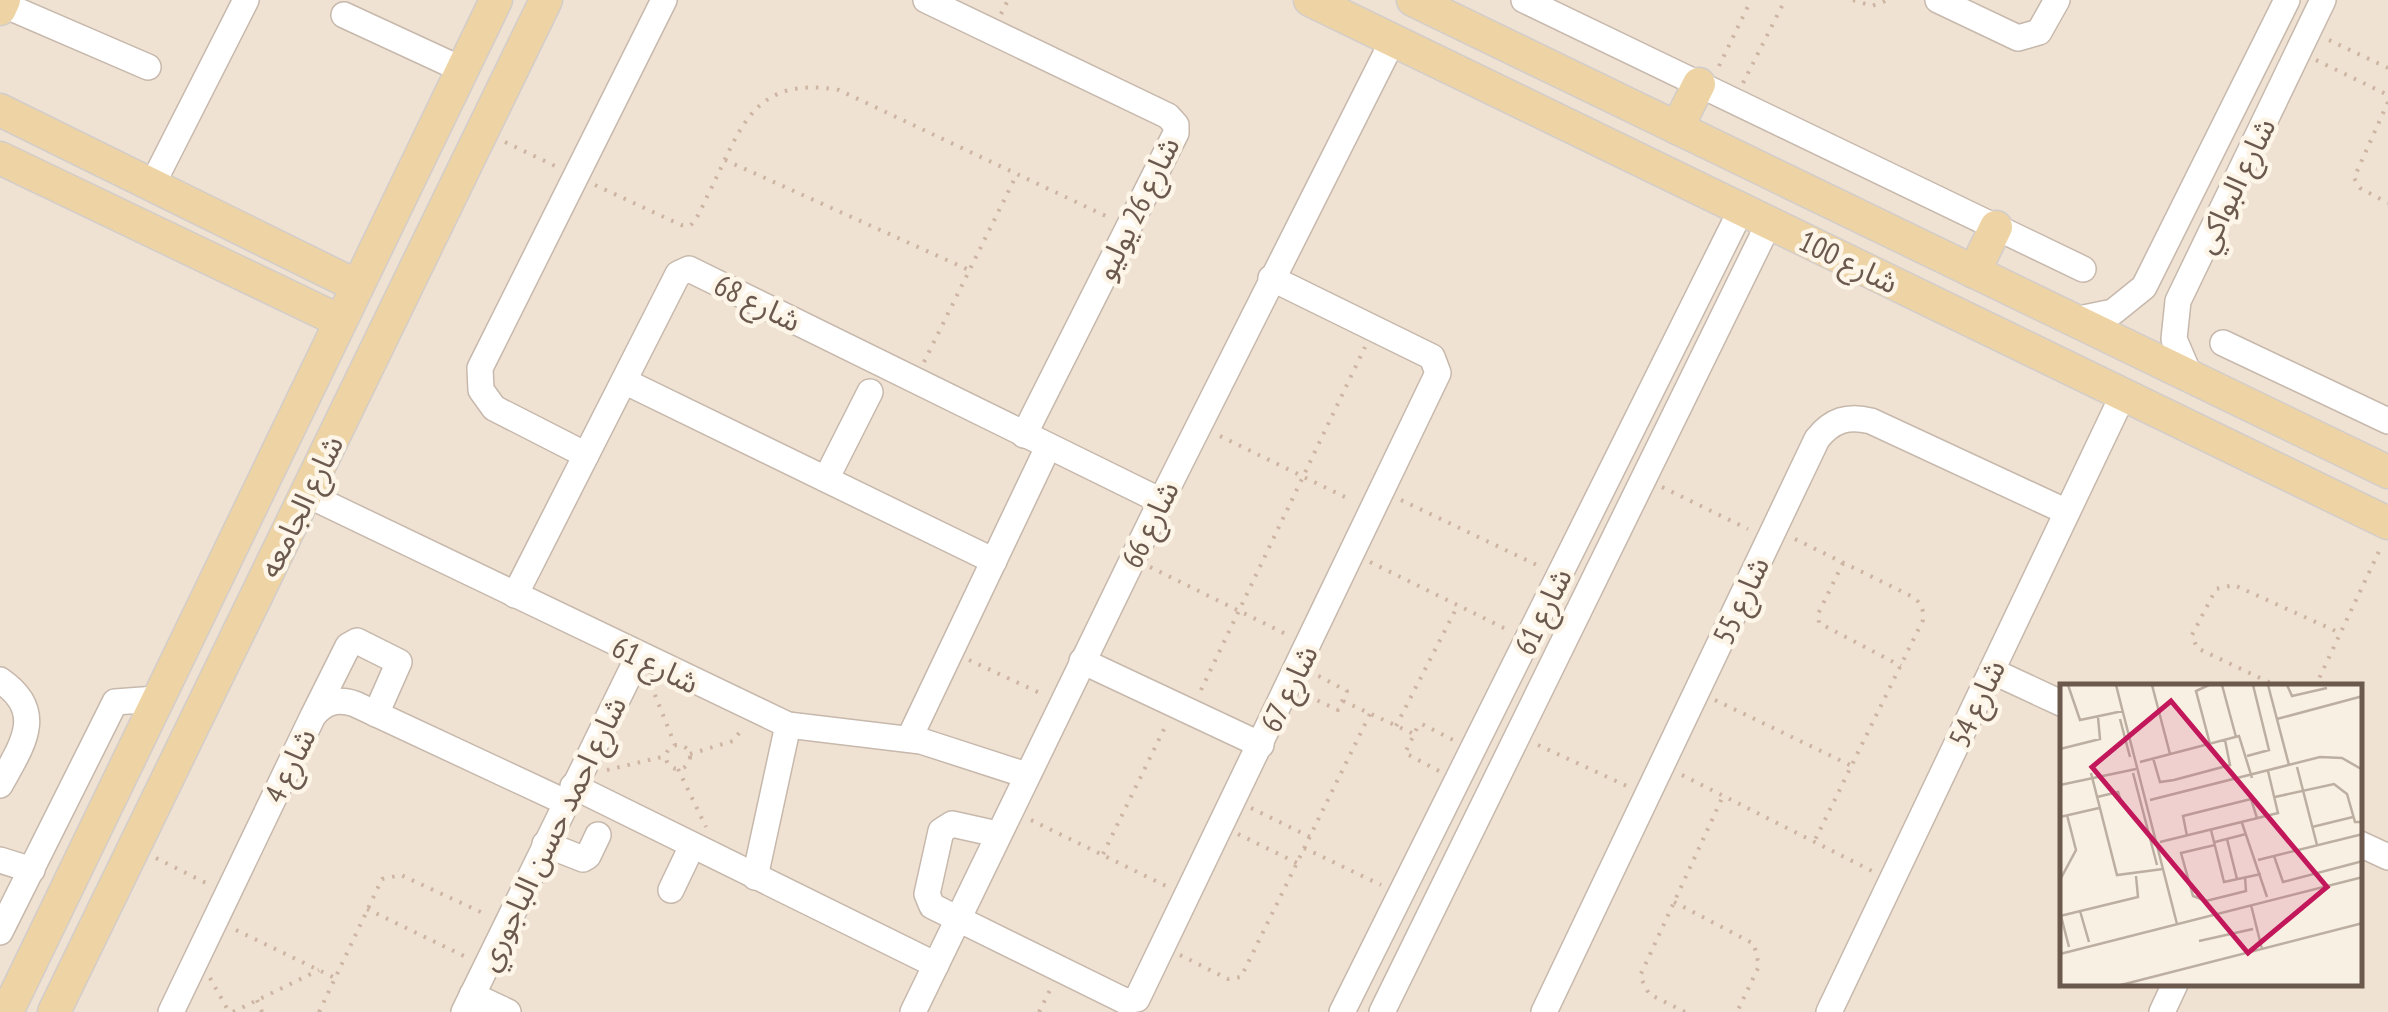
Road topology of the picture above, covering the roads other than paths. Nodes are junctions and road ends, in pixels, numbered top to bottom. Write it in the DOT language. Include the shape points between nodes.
graph roads {
  1 [pos="246,0"];
  2 [pos="496,0"];
  3 [pos="546,0"];
  4 [pos="664,0"];
  5 [pos="926,0"];
  6 [pos="1310,0"];
  7 [pos="1413,0"];
  8 [pos="1524,0"];
  9 [pos="1938,0"];
  10 [pos="2057,0"];
  11 [pos="2286,0"];
  12 [pos="2323,0"];
  13 [pos="2,4"];
  14 [pos="344,15"];
  15 [pos="1392,40"];
  16 [pos="148,67"];
  17 [pos="463,70"];
  18 [pos="1590,86"];
  19 [pos="1704,87"];
  20 [pos="0,110"];
  21 [pos="1570,126"];
  22 [pos="1677,128"];
  23 [pos="0,158"];
  24 [pos="152,185"];
  25 [pos="402,198"];
  26 [pos="1755,216"];
  27 [pos="441,217"];
  28 [pos="1996,227"];
  29 [pos="2082,269"];
  30 [pos="1974,272"];
  31 [pos="2151,276"];
  32 [pos="1271,278"];
  33 [pos="357,286"];
  34 [pos="2183,290"];
  35 [pos="2074,320"];
  36 [pos="340,321"];
  37 [pos="2222,343"];
  38 [pos="2189,374"];
  39 [pos="624,381"];
  40 [pos="870,392"];
  41 [pos="2124,395"];
  42 [pos="2388,421"];
  43 [pos="1024,435"];
  44 [pos="1048,446"];
  45 [pos="586,455"];
  46 [pos="2388,472"];
  47 [pos="826,480"];
  48 [pos="306,494"];
  49 [pos="1161,501"];
  50 [pos="2067,512"];
  51 [pos="2384,536"];
  52 [pos="994,560"];
  53 [pos="515,595"];
  54 [pos="178,654"];
  55 [pos="639,656"];
  56 [pos="1082,661"];
  57 [pos="1992,671"];
  58 [pos="218,672"];
  59 [pos="0,680"];
  60 [pos="156,700"];
  61 [pos="2060,703"];
  62 [pos="376,714"];
  63 [pos="313,716"];
  64 [pos="788,725"];
  65 [pos="910,739"];
  66 [pos="1261,745"];
  67 [pos="1026,776"];
  68 [pos="0,785"];
  69 [pos="572,788"];
  70 [pos="598,834"];
  71 [pos="997,834"];
  72 [pos="545,844"];
  73 [pos="2363,845"];
  74 [pos="692,846"];
  75 [pos="2388,857"];
  76 [pos="0,860"];
  77 [pos="32,870"];
  78 [pos="754,877"];
  79 [pos="672,890"];
  80 [pos="957,919"];
  81 [pos="2,920"];
  82 [pos="936,965"];
  83 [pos="2174,987"];
  84 [pos="468,1004"];
  85 [pos="7,1012"];
  86 [pos="54,1012"];
  87 [pos="171,1012"];
  88 [pos="506,1012"];
  89 [pos="914,1012"];
  90 [pos="1342,1012"];
  91 [pos="1382,1012"];
  92 [pos="1544,1012"];
  93 [pos="1829,1012"];
  94 [pos="2162,1012"];
  1 -- 24 [label="street"];
  2 -- 17 [label="main road, شارع الجامعه"];
  3 -- 27 [label="main road, شارع الجامعه"];
  4 -- 45 [label="street" via="480,368 481,390 494,408"];
  5 -- 43 [label="street, شارع 26 يوليو" via="1175,121 1176,133"];
  6 -- 15 [label="main road, شارع 100"];
  7 -- 18 [label="main road, شارع 100"];
  8 -- 19 [label="street"];
  9 -- 10 [label="street" via="2026,38 2044,26"];
  11 -- 31 [label="street, شارع البواكي"];
  12 -- 34 [label="street, شارع البواكي"];
  13 -- 16 [label="street"];
  14 -- 17 [label="street"];
  15 -- 21 [label="main road, شارع 100"];
  15 -- 32 [label="street, شارع 66"];
  17 -- 25 [label="main road, شارع الجامعه"];
  18 -- 21 [label="main road"];
  18 -- 22 [label="main road, شارع 100"];
  19 -- 22 [label="main road"];
  19 -- 28 [label="street"];
  20 -- 24 [label="main road"];
  21 -- 26 [label="main road, شارع 100"];
  22 -- 30 [label="main road, شارع 100"];
  23 -- 36 [label="main road"];
  24 -- 33 [label="main road"];
  25 -- 27 [label="main road"];
  25 -- 33 [label="main road, شارع الجامعه"];
  26 -- 41 [label="main road, شارع 100"];
  26 -- 90 [label="street, شارع 61" via="1559,576"];
  26 -- 91 [label="street, شارع 61" via="1644,479"];
  27 -- 48 [label="main road, شارع الجامعه"];
  28 -- 29 [label="street"];
  28 -- 30 [label="main road"];
  30 -- 35 [label="main road, شارع 100"];
  31 -- 34 [label="street"];
  31 -- 35 [label="street, شارع البواكي" via="2125,305"];
  32 -- 49 [label="street, شارع 66"];
  32 -- 66 [label="street, شارع 67" via="1432,358 1438,367"];
  33 -- 36 [label="main road, شارع الجامعه"];
  34 -- 38 [label="street, شارع البواكي" via="2173,326"];
  35 -- 38 [label="main road, شارع 100"];
  36 -- 54 [label="main road, شارع الجامعه"];
  37 -- 42 [label="street"];
  38 -- 46 [label="main road, شارع 100"];
  39 -- 43 [label="street, شارع 68" via="678,274 688,269"];
  39 -- 45 [label="street, شارع 68"];
  39 -- 47 [label="street"];
  40 -- 47 [label="street"];
  41 -- 50 [label="street, شارع 54"];
  41 -- 51 [label="main road, شارع 100"];
  43 -- 44 [label="street, شارع 68"];
  44 -- 49 [label="street, شارع 68"];
  44 -- 52 [label="street"];
  45 -- 53 [label="street, شارع 68"];
  47 -- 52 [label="street"];
  48 -- 53 [label="street, شارع 61"];
  48 -- 58 [label="main road, شارع الجامعه"];
  49 -- 56 [label="street, شارع 66"];
  50 -- 57 [label="street, شارع 54"];
  50 -- 92 [label="street, شارع 55" via="1872,421 1847,418 1817,438"];
  52 -- 65 [label="street"];
  53 -- 55 [label="street, شارع 61"];
  54 -- 58 [label="main road"];
  54 -- 60 [label="main road, شارع الجامعه"];
  55 -- 64 [label="street, شارع 61"];
  55 -- 69 [label="street, شارع احمد حسن الباجوري"];
  56 -- 66 [label="street"];
  56 -- 67 [label="street, شارع 66"];
  57 -- 61 [label="street"];
  57 -- 93 [label="street, شارع 54"];
  58 -- 86 [label="main road, شارع الجامعه"];
  59 -- 68 [label="street" via="26,707 28,727"];
  60 -- 77 [label="street" via="116,702"];
  60 -- 85 [label="main road, شارع الجامعه"];
  62 -- 63 [label="street, شارع 4" via="336,700"];
  62 -- 63 [label="street" via="399,662 357,641 348,646"];
  62 -- 69 [label="street, شارع 4"];
  63 -- 87 [label="street, شارع 4"];
  64 -- 65 [label="street, شارع 61"];
  64 -- 78 [label="street"];
  65 -- 67 [label="street, شارع 61"];
  66 -- 80 [label="street, شارع 67" via="1133,1001"];
  67 -- 71 [label="street, شارع 66"];
  69 -- 72 [label="street, شارع احمد حسن الباجوري"];
  69 -- 74 [label="street, شارع 4"];
  70 -- 72 [label="street" via="583,859"];
  71 -- 80 [label="street, شارع 66"];
  71 -- 80 [label="street" via="952,824 938,837 928,900"];
  72 -- 84 [label="street, شارع احمد حسن الباجوري"];
  73 -- 75 [label="street"];
  74 -- 78 [label="street, شارع 4"];
  74 -- 79 [label="street"];
  76 -- 77 [label="street"];
  77 -- 81 [label="street"];
  78 -- 82 [label="street, شارع 4"];
  80 -- 82 [label="street, شارع 66"];
  82 -- 89 [label="street, شارع 66"];
  83 -- 94 [label="street"];
  84 -- 88 [label="street"];
}
